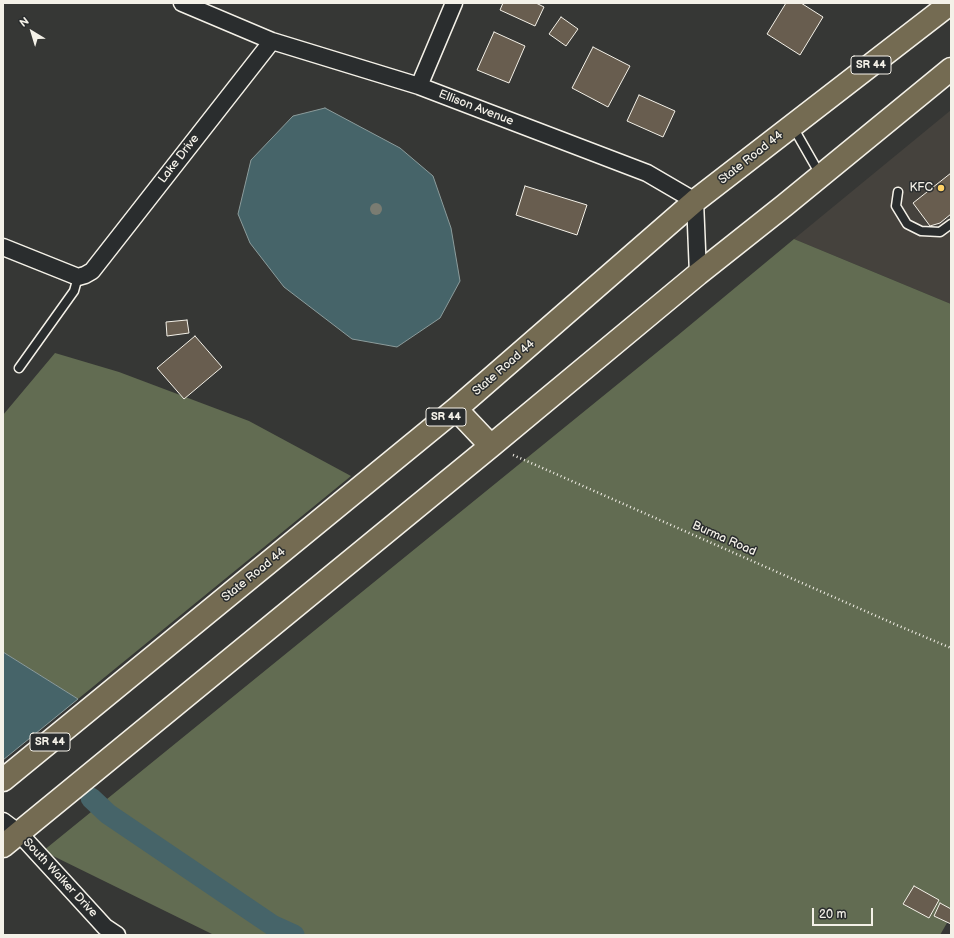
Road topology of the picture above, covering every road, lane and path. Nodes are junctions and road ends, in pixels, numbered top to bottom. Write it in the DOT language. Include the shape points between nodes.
graph roads {
  1 [pos="182,3"];
  2 [pos="454,3"];
  3 [pos="951,3"];
  4 [pos="272,41"];
  5 [pos="951,69"];
  6 [pos="419,86"];
  7 [pos="792,126"];
  8 [pos="821,176"];
  9 [pos="898,192"];
  10 [pos="695,201"];
  11 [pos="951,224"];
  12 [pos="3,247"];
  13 [pos="698,274"];
  14 [pos="81,276"];
  15 [pos="19,368"];
  16 [pos="456,409"];
  17 [pos="491,446"];
  18 [pos="951,648"];
  19 [pos="3,780"];
  20 [pos="8,833"];
  21 [pos="117,935"];
  1 -- 4 [label="street, Ellison Avenue"];
  2 -- 6 [label="street"];
  3 -- 7 [label="main road, State Road 44 / SR 44"];
  4 -- 6 [label="street, Ellison Avenue"];
  4 -- 14 [label="street, Lake Drive" via="92,271"];
  5 -- 8 [label="main road"];
  6 -- 10 [label="street, Ellison Avenue" via="647,173"];
  7 -- 8 [label="lane"];
  7 -- 10 [label="main road, State Road 44 / SR 44"];
  8 -- 13 [label="main road"];
  9 -- 11 [label="lane" via="896,206 907,224 922,231 940,232"];
  10 -- 13 [label="street"];
  10 -- 16 [label="main road, State Road 44 / SR 44"];
  12 -- 14 [label="street"];
  13 -- 17 [label="main road"];
  14 -- 15 [label="lane" via="74,291"];
  16 -- 17 [label="main road"];
  16 -- 19 [label="main road, State Road 44 / SR 44"];
  17 -- 18 [label="path, Burma Road"];
  17 -- 20 [label="main road"];
  20 -- 21 [label="street, South Walker Drive" via="105,927"];
}
